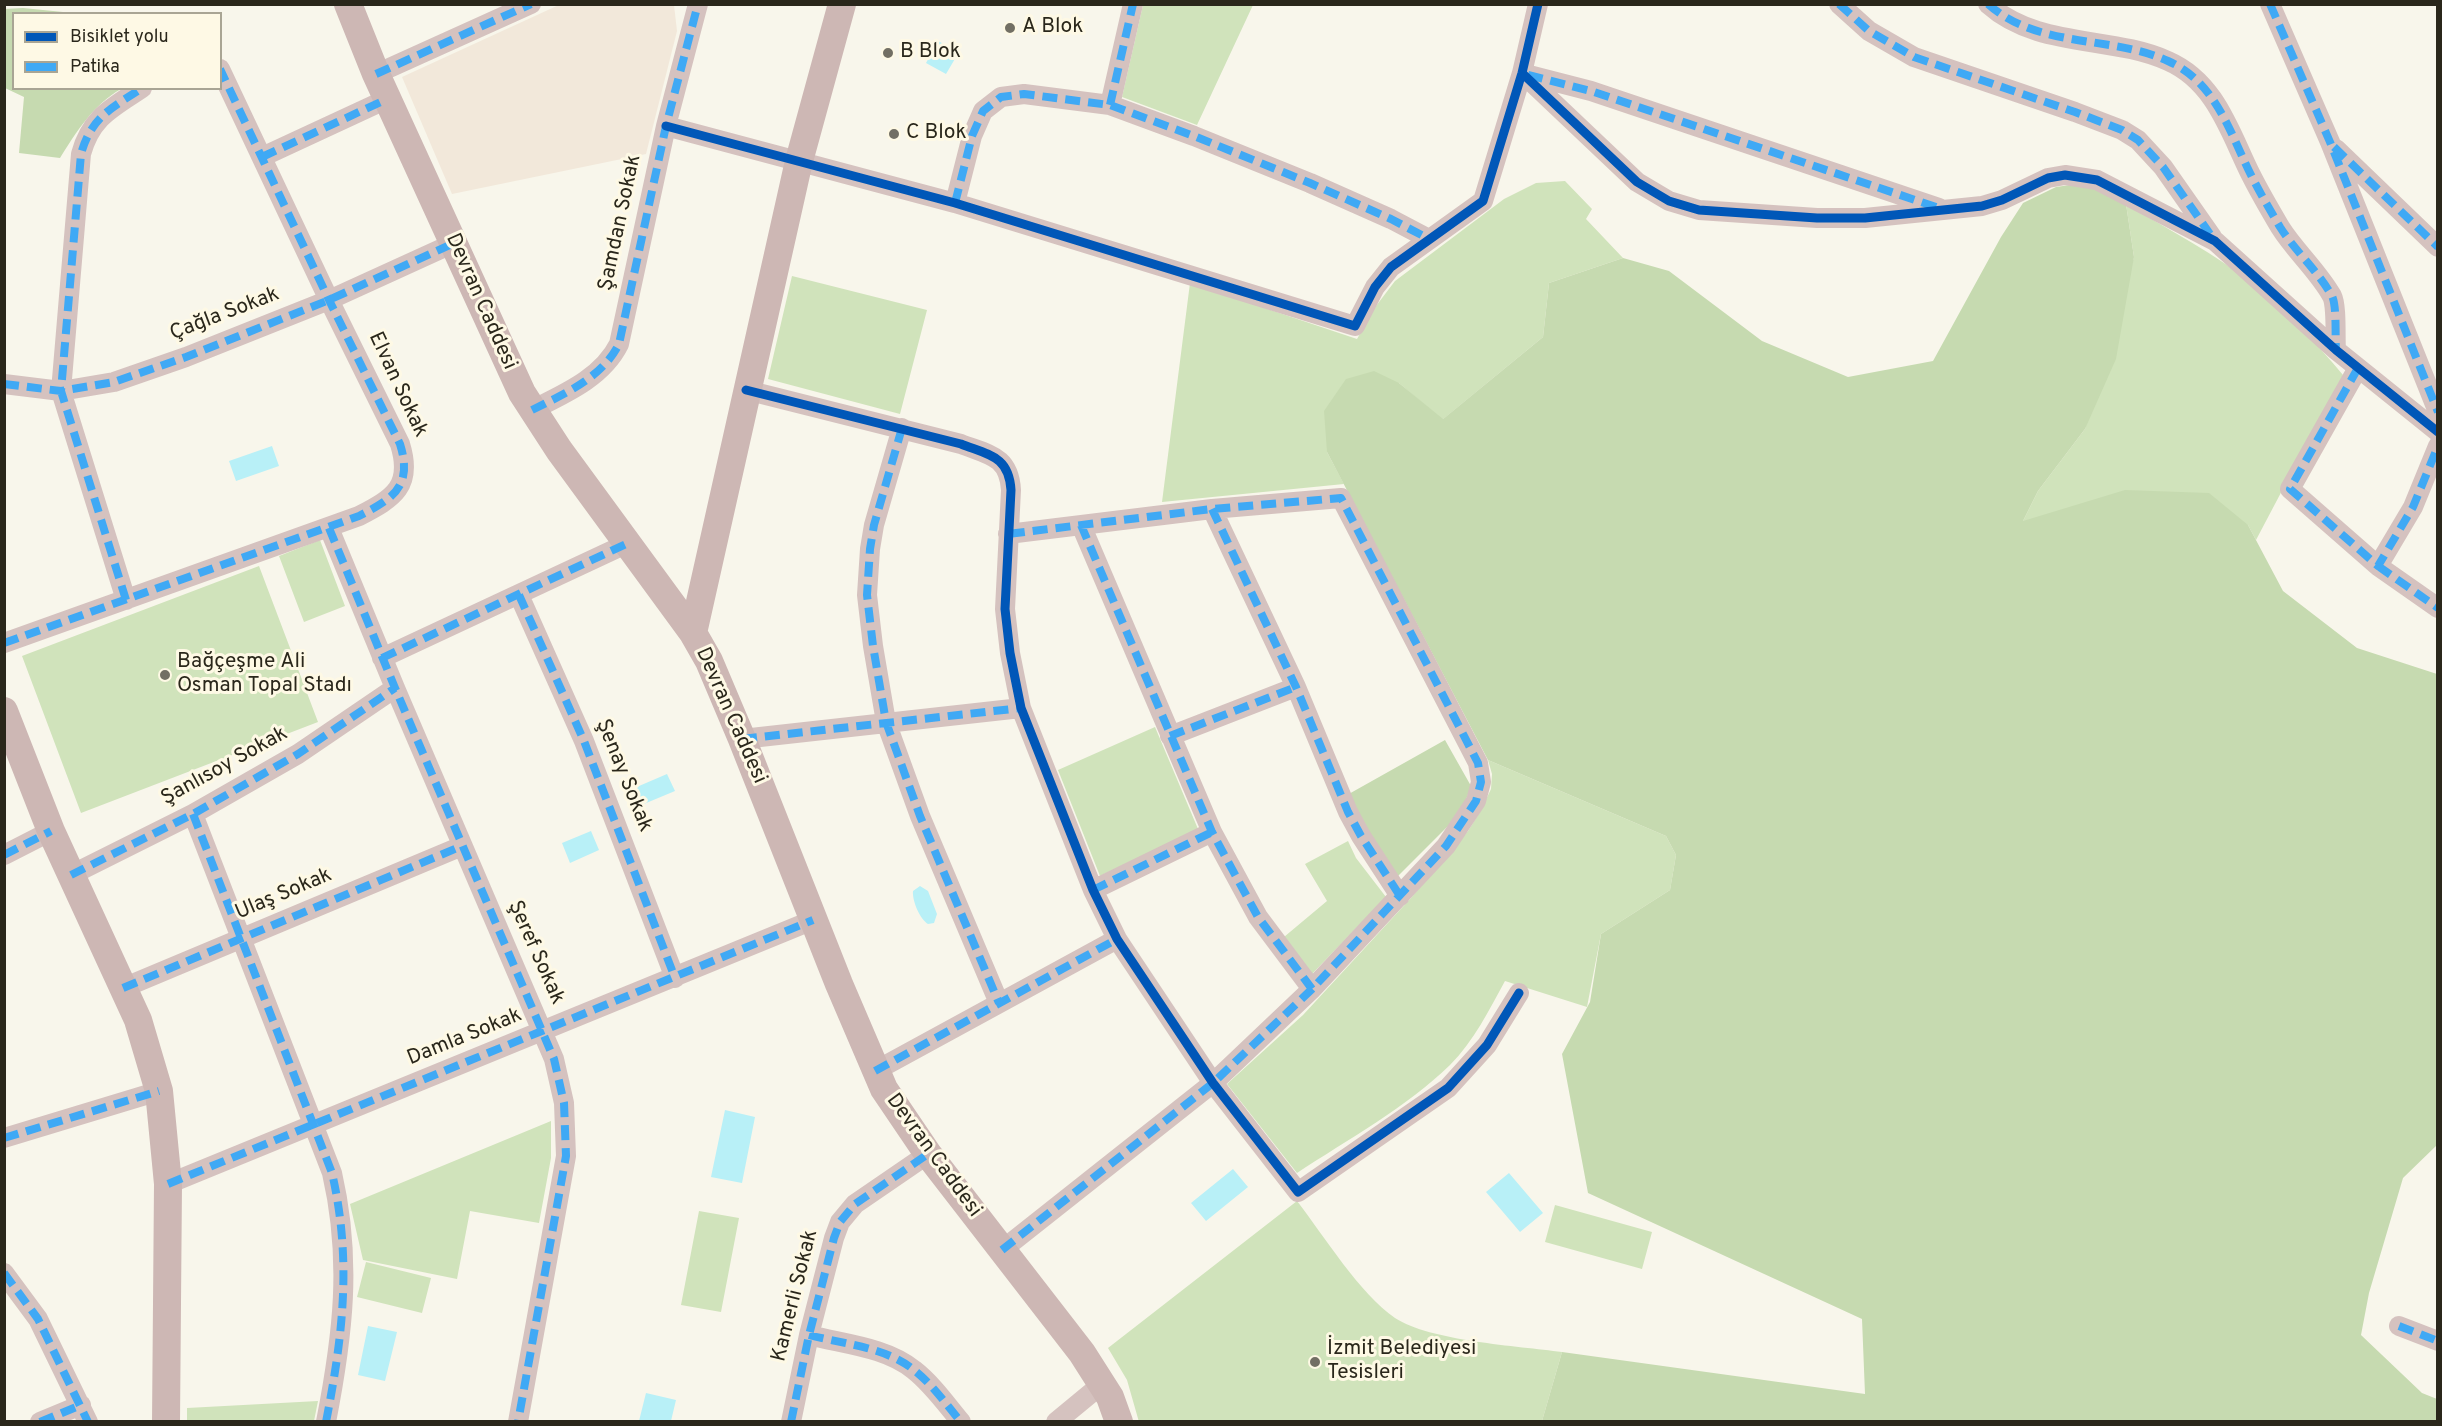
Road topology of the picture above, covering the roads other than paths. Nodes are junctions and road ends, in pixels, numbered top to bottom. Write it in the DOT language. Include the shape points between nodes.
graph roads {
  1 [pos="348,4"];
  2 [pos="531,4"];
  3 [pos="698,4"];
  4 [pos="842,4"];
  5 [pos="1133,4"];
  6 [pos="1538,4"];
  7 [pos="1839,4"];
  8 [pos="1988,4"];
  9 [pos="2270,4"];
  10 [pos="222,73"];
  11 [pos="1522,73"];
  12 [pos="382,87"];
  13 [pos="139,90"];
  14 [pos="1110,105"];
  15 [pos="666,126"];
  16 [pos="2330,142"];
  17 [pos="262,157"];
  18 [pos="799,161"];
  19 [pos="955,203"];
  20 [pos="1948,211"];
  21 [pos="1429,239"];
  22 [pos="2215,241"];
  23 [pos="454,243"];
  24 [pos="2438,248"];
  25 [pos="329,300"];
  26 [pos="2336,350"];
  27 [pos="2358,368"];
  28 [pos="4,384"];
  29 [pos="746,390"];
  30 [pos="61,391"];
  31 [pos="532,410"];
  32 [pos="2438,412"];
  33 [pos="902,428"];
  34 [pos="2438,432"];
  35 [pos="2438,446"];
  36 [pos="1212,509"];
  37 [pos="1081,525"];
  38 [pos="328,528"];
  39 [pos="1008,534"];
  40 [pos="626,544"];
  41 [pos="2378,566"];
  42 [pos="519,595"];
  43 [pos="126,600"];
  44 [pos="2438,608"];
  45 [pos="693,633"];
  46 [pos="4,643"];
  47 [pos="382,658"];
  48 [pos="1296,687"];
  49 [pos="394,688"];
  50 [pos="1021,708"];
  51 [pos="4,711"];
  52 [pos="886,722"];
  53 [pos="1170,736"];
  54 [pos="742,739"];
  55 [pos="193,814"];
  56 [pos="51,831"];
  57 [pos="1212,832"];
  58 [pos="462,846"];
  59 [pos="4,855"];
  60 [pos="71,875"];
  61 [pos="1093,890"];
  62 [pos="1400,896"];
  63 [pos="813,920"];
  64 [pos="241,939"];
  65 [pos="1117,939"];
  66 [pos="675,978"];
  67 [pos="123,988"];
  68 [pos="1312,989"];
  69 [pos="1519,993"];
  70 [pos="999,1003"];
  71 [pos="543,1032"];
  72 [pos="875,1071"];
  73 [pos="1213,1083"];
  74 [pos="159,1091"];
  75 [pos="313,1126"];
  76 [pos="4,1138"];
  77 [pos="928,1154"];
  78 [pos="168,1184"];
  79 [pos="1002,1250"];
  80 [pos="4,1273"];
  81 [pos="2399,1326"];
  82 [pos="809,1335"];
  83 [pos="2438,1341"];
  84 [pos="1102,1384"];
  85 [pos="84,1413"];
  86 [pos="39,1422"];
  87 [pos="166,1422"];
  88 [pos="326,1422"];
  89 [pos="518,1422"];
  90 [pos="791,1422"];
  91 [pos="961,1422"];
  92 [pos="1056,1422"];
  93 [pos="1119,1422"];
  1 -- 12 [label="main road, Devran Caddesi"];
  2 -- 12 [label="street"];
  3 -- 15 [label="street, Şamdan Sokak"];
  4 -- 18 [label="main road"];
  5 -- 14 [label="street"];
  6 -- 11 [label="street"];
  7 -- 22 [label="street" via="1869,31 1914,57 2075,112 2138,140 2163,166"];
  8 -- 26 [label="street" via="2014,22 2043,32 2138,50 2169,61 2205,89 2224,117 2282,229 2333,298"];
  9 -- 16 [label="street"];
  10 -- 17 [label="street, Elvan Sokak"];
  11 -- 20 [label="street" via="1591,91"];
  11 -- 20 [label="street" via="1621,168 1669,201 1699,210 1817,218"];
  11 -- 21 [label="street" via="1482,201"];
  12 -- 17 [label="street"];
  12 -- 23 [label="main road, Devran Caddesi"];
  13 -- 30 [label="street" via="99,119 84,142"];
  14 -- 19 [label="street" via="1024,94 1010,94 992,102 972,136"];
  14 -- 21 [label="street" via="1310,183"];
  15 -- 18 [label="street"];
  15 -- 31 [label="street, Şamdan Sokak" via="620,344 603,367 581,385"];
  16 -- 24 [label="street"];
  16 -- 32 [label="street"];
  17 -- 25 [label="street, Elvan Sokak"];
  18 -- 19 [label="street"];
  18 -- 29 [label="main road"];
  19 -- 21 [label="street" via="1355,326 1382,277"];
  20 -- 22 [label="street" via="2002,200 2048,178 2084,176"];
  22 -- 26 [label="street"];
  23 -- 25 [label="street, Çağla Sokak"];
  23 -- 31 [label="main road, Devran Caddesi"];
  25 -- 30 [label="street, Çağla Sokak" via="114,382"];
  25 -- 38 [label="street, Elvan Sokak" via="400,444 406,469 402,484 382,504"];
  26 -- 27 [label="street"];
  27 -- 34 [label="street"];
  27 -- 41 [label="street" via="2290,489"];
  28 -- 30 [label="street, Çağla Sokak"];
  29 -- 33 [label="street"];
  29 -- 45 [label="main road"];
  30 -- 43 [label="street"];
  31 -- 40 [label="main road, Devran Caddesi"];
  33 -- 39 [label="street" via="961,444 1006,467 1011,490"];
  33 -- 52 [label="street" via="874,525 867,570 873,646"];
  35 -- 41 [label="street" via="2413,507"];
  36 -- 37 [label="street"];
  36 -- 48 [label="street"];
  36 -- 62 [label="street" via="1341,498 1478,763 1480,782 1467,817"];
  37 -- 39 [label="street"];
  37 -- 53 [label="street"];
  38 -- 43 [label="street, Elvan Sokak"];
  38 -- 47 [label="street, Şeref Sokak"];
  39 -- 50 [label="street" via="1005,609"];
  40 -- 42 [label="street"];
  40 -- 45 [label="main road, Devran Caddesi"];
  41 -- 44 [label="street"];
  42 -- 47 [label="street"];
  42 -- 66 [label="street, Şenay Sokak" via="596,769"];
  43 -- 46 [label="street, Elvan Sokak"];
  45 -- 54 [label="main road, Devran Caddesi"];
  47 -- 49 [label="street, Şeref Sokak"];
  48 -- 53 [label="street"];
  48 -- 62 [label="street" via="1347,812"];
  49 -- 55 [label="street, Şanlısoy Sokak" via="298,754"];
  49 -- 58 [label="street, Şeref Sokak"];
  50 -- 52 [label="street"];
  50 -- 61 [label="street"];
  51 -- 56 [label="main road"];
  52 -- 54 [label="street"];
  52 -- 70 [label="street" via="920,816"];
  53 -- 57 [label="street"];
  54 -- 63 [label="main road, Devran Caddesi"];
  55 -- 60 [label="street, Şanlısoy Sokak"];
  55 -- 64 [label="street"];
  56 -- 59 [label="street"];
  56 -- 60 [label="main road"];
  57 -- 61 [label="street"];
  57 -- 68 [label="street" via="1258,917"];
  58 -- 64 [label="street, Ulaş Sokak"];
  58 -- 71 [label="street, Şeref Sokak"];
  60 -- 67 [label="main road"];
  61 -- 65 [label="street"];
  62 -- 68 [label="street"];
  63 -- 66 [label="street, Damla Sokak"];
  63 -- 72 [label="main road, Devran Caddesi"];
  64 -- 67 [label="street, Ulaş Sokak"];
  64 -- 75 [label="street"];
  65 -- 70 [label="street"];
  65 -- 73 [label="street"];
  66 -- 71 [label="street, Damla Sokak"];
  67 -- 74 [label="main road" via="148,1048"];
  68 -- 73 [label="street"];
  69 -- 73 [label="street" via="1487,1045 1448,1088 1298,1192"];
  70 -- 72 [label="street"];
  71 -- 75 [label="street, Damla Sokak"];
  71 -- 89 [label="street, Şeref Sokak" via="564,1103 566,1156"];
  72 -- 77 [label="main road, Devran Caddesi"];
  73 -- 79 [label="street"];
  74 -- 76 [label="street"];
  74 -- 78 [label="main road"];
  75 -- 78 [label="street, Damla Sokak"];
  75 -- 88 [label="street" via="338,1198 345,1281 340,1343"];
  77 -- 79 [label="main road, Devran Caddesi"];
  77 -- 82 [label="street, Kamerli Sokak" via="846,1212 834,1238"];
  78 -- 87 [label="main road"];
  79 -- 84 [label="main road, Devran Caddesi"];
  80 -- 85 [label="street" via="38,1319"];
  81 -- 83 [label="street"];
  82 -- 90 [label="street, Kamerli Sokak"];
  82 -- 91 [label="street" via="899,1360 926,1380"];
  84 -- 92 [label="street"];
  84 -- 93 [label="main road, Devran Caddesi"];
  85 -- 86 [label="street"];
}
